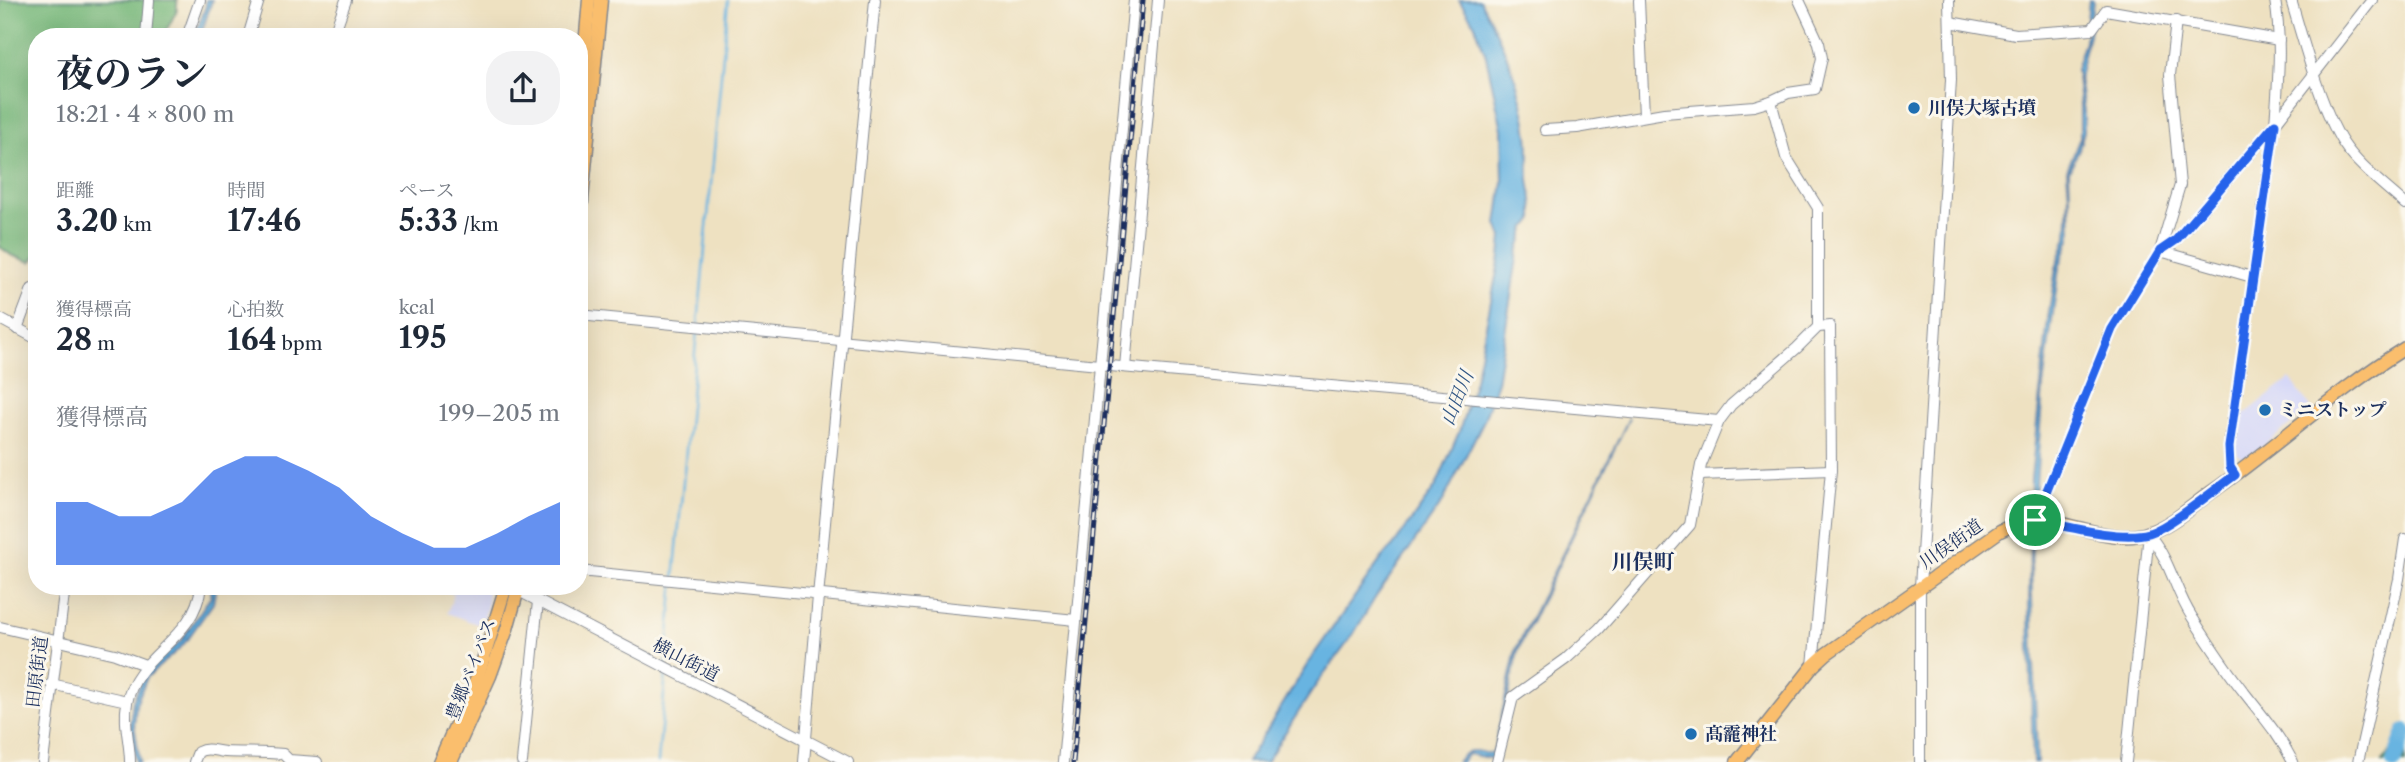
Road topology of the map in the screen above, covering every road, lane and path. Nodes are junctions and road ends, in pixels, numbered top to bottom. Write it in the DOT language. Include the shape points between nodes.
graph roads {
  1 [pos="149,0"];
  2 [pos="200,0"];
  3 [pos="260,0"];
  4 [pos="346,0"];
  5 [pos="589,0"];
  6 [pos="601,0"];
  7 [pos="875,0"];
  8 [pos="1134,0"];
  9 [pos="1158,0"];
  10 [pos="1639,0"];
  11 [pos="1799,0"];
  12 [pos="1949,0"];
  13 [pos="2275,0"];
  14 [pos="2291,0"];
  15 [pos="2371,0"];
  16 [pos="2106,5"];
  17 [pos="2176,21"];
  18 [pos="1950,22"];
  19 [pos="147,28"];
  20 [pos="190,28"];
  21 [pos="251,28"];
  22 [pos="336,28"];
  23 [pos="588,28"];
  24 [pos="2279,40"];
  25 [pos="588,51"];
  26 [pos="2314,74"];
  27 [pos="1771,101"];
  28 [pos="1644,116"];
  29 [pos="2275,124"];
  30 [pos="1545,131"];
  31 [pos="2405,204"];
  32 [pos="2160,251"];
  33 [pos="2252,277"];
  34 [pos="28,300"];
  35 [pos="588,315"];
  36 [pos="0,319"];
  37 [pos="1818,327"];
  38 [pos="17,329"];
  39 [pos="28,334"];
  40 [pos="843,341"];
  41 [pos="2405,348"];
  42 [pos="1099,365"];
  43 [pos="1125,367"];
  44 [pos="1718,421"];
  45 [pos="1831,470"];
  46 [pos="1699,475"];
  47 [pos="2235,475"];
  48 [pos="2035,520"];
  49 [pos="2149,535"];
  50 [pos="2405,539"];
  51 [pos="588,572"];
  52 [pos="1920,587"];
  53 [pos="64,595"];
  54 [pos="200,595"];
  55 [pos="510,595"];
  56 [pos="512,595"];
  57 [pos="527,595"];
  58 [pos="818,596"];
  59 [pos="538,601"];
  60 [pos="1076,620"];
  61 [pos="0,627"];
  62 [pos="57,639"];
  63 [pos="145,665"];
  64 [pos="1813,666"];
  65 [pos="51,684"];
  66 [pos="127,701"];
  67 [pos="806,740"];
  68 [pos="289,761"];
  69 [pos="1740,761"];
  70 [pos="43,762"];
  71 [pos="130,762"];
  72 [pos="194,762"];
  73 [pos="317,762"];
  74 [pos="439,762"];
  75 [pos="451,762"];
  76 [pos="522,762"];
  77 [pos="804,762"];
  78 [pos="848,762"];
  79 [pos="1063,762"];
  80 [pos="1497,762"];
  81 [pos="1920,762"];
  82 [pos="2126,762"];
  83 [pos="2293,762"];
  84 [pos="2358,762"];
  1 -- 19 [label="street"];
  2 -- 20 [label="street"];
  3 -- 21 [label="street"];
  4 -- 22 [label="street"];
  5 -- 23 [label="main road"];
  6 -- 25 [label="main road"];
  7 -- 40 [label="street"];
  8 -- 42 [label="street"];
  9 -- 43 [label="street"];
  10 -- 28 [label="street"];
  11 -- 27 [label="street" via="1822,58 1815,89"];
  12 -- 18 [label="street"];
  13 -- 24 [label="street"];
  14 -- 26 [label="street"];
  15 -- 26 [label="street"];
  16 -- 17 [label="street"];
  16 -- 18 [label="street" via="2092,29 2016,34"];
  17 -- 24 [label="street"];
  17 -- 32 [label="street" via="2170,75 2180,185"];
  18 -- 52 [label="street" via="1950,94"];
  24 -- 29 [label="street"];
  26 -- 29 [label="street"];
  26 -- 31 [label="street" via="2344,145"];
  27 -- 28 [label="street"];
  27 -- 37 [label="street" via="1786,157 1818,208"];
  28 -- 30 [label="street"];
  29 -- 32 [label="street" via="2176,240"];
  29 -- 33 [label="street"];
  32 -- 33 [label="street"];
  32 -- 48 [label="street" via="2112,329"];
  33 -- 47 [label="street" via="2229,447"];
  34 -- 38 [label="street"];
  35 -- 40 [label="street"];
  36 -- 38 [label="street"];
  37 -- 44 [label="street"];
  37 -- 45 [label="street" via="1830,326"];
  38 -- 39 [label="street"];
  40 -- 42 [label="street"];
  40 -- 58 [label="street"];
  41 -- 47 [label="main road, 川俣街道" via="2375,366"];
  42 -- 43 [label="street"];
  42 -- 60 [label="street"];
  43 -- 44 [label="street"];
  44 -- 46 [label="street"];
  45 -- 46 [label="street"];
  45 -- 64 [label="street"];
  46 -- 80 [label="street" via="1690,525 1599,629 1513,697"];
  47 -- 49 [label="main road, 川俣街道"];
  48 -- 49 [label="main road, 川俣街道" via="2124,536"];
  48 -- 52 [label="main road, 川俣街道" via="2000,531"];
  49 -- 82 [label="street"];
  49 -- 83 [label="street" via="2173,574 2189,613 2268,720"];
  50 -- 84 [label="street"];
  51 -- 58 [label="street"];
  52 -- 64 [label="main road, 川俣街道"];
  52 -- 81 [label="street"];
  53 -- 62 [label="street, 田原街道"];
  54 -- 63 [label="street" via="173,641"];
  55 -- 74 [label="main road, 豊郷バイパス"];
  56 -- 75 [label="main road, 豊郷バイパス" via="507,629 490,676"];
  57 -- 59 [label="street, 横山街道"];
  58 -- 60 [label="street"];
  58 -- 67 [label="street"];
  59 -- 67 [label="street, 横山街道"];
  59 -- 76 [label="street"];
  60 -- 79 [label="street"];
  61 -- 62 [label="street"];
  62 -- 63 [label="street"];
  62 -- 65 [label="street, 田原街道"];
  63 -- 66 [label="street"];
  64 -- 69 [label="main road, 川俣街道"];
  65 -- 66 [label="street"];
  65 -- 70 [label="street, 田原街道"];
  66 -- 71 [label="street"];
  67 -- 77 [label="street"];
  67 -- 78 [label="street, 横山街道"];
  68 -- 72 [label="street" via="283,754 206,748"];
  68 -- 73 [label="street"];
}
